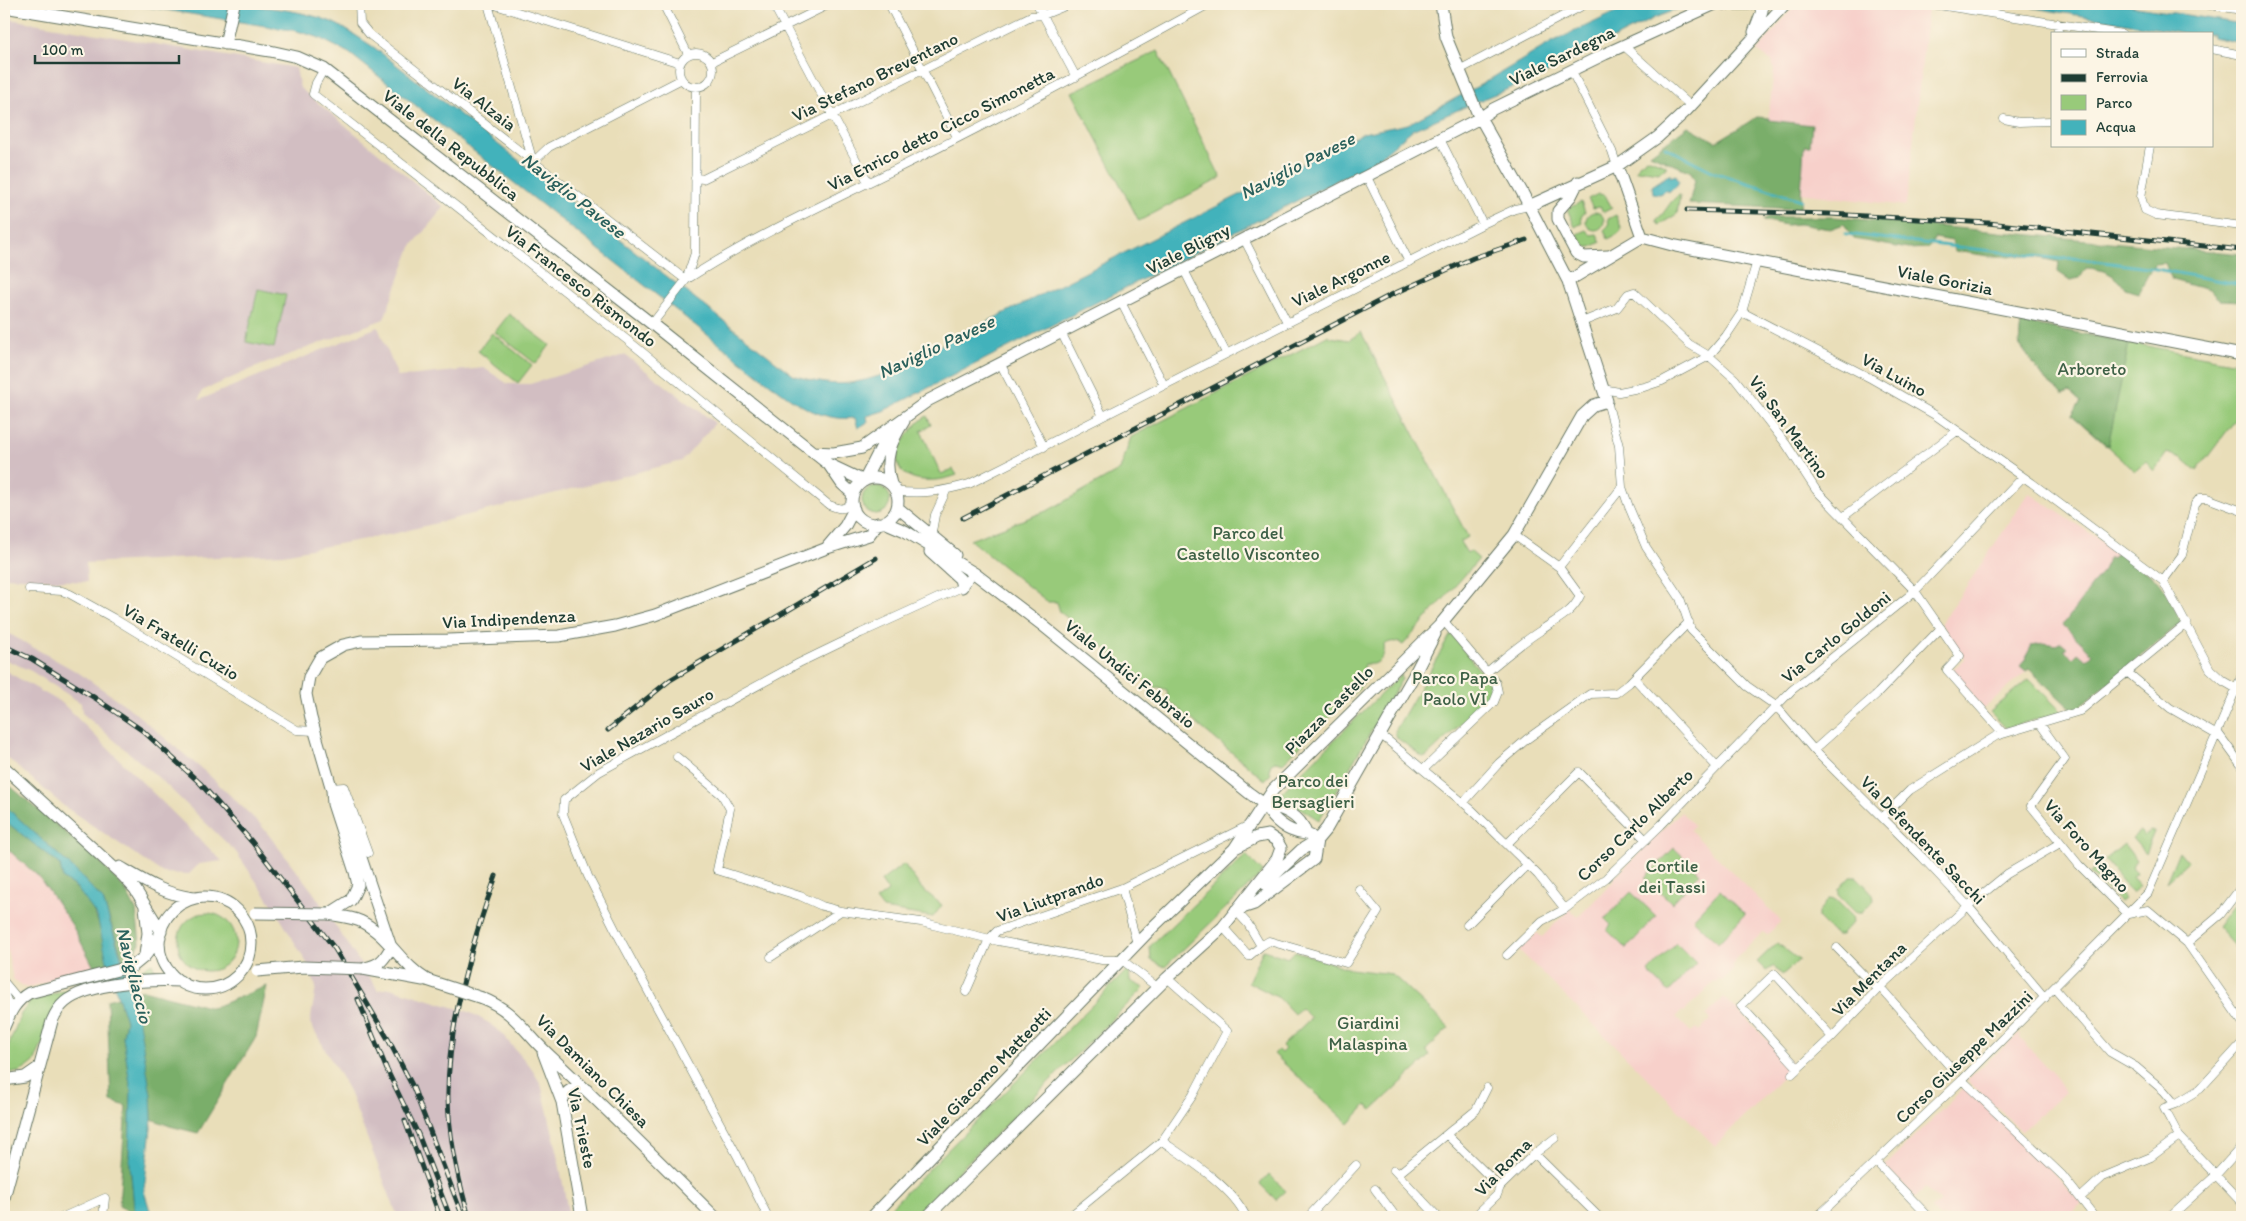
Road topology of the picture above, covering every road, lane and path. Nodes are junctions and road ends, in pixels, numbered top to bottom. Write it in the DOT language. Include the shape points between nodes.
graph roads {
  1 [pos="234,4"];
  2 [pos="359,4"];
  3 [pos="490,4"];
  4 [pos="663,4"];
  5 [pos="773,4"];
  6 [pos="830,4"];
  7 [pos="889,4"];
  8 [pos="1036,4"];
  9 [pos="1070,4"];
  10 [pos="1209,4"];
  11 [pos="1441,4"];
  12 [pos="1586,4"];
  13 [pos="1715,4"];
  14 [pos="1724,4"];
  15 [pos="1749,4"];
  16 [pos="1759,4"];
  17 [pos="1784,4"];
  18 [pos="1932,4"];
  19 [pos="2204,4"];
  20 [pos="4,7"];
  21 [pos="1569,7"];
  22 [pos="2242,10"];
  23 [pos="1042,15"];
  24 [pos="2057,23"];
  25 [pos="786,27"];
  26 [pos="2059,32"];
  27 [pos="2110,32"];
  28 [pos="1752,37"];
  29 [pos="226,44"];
  30 [pos="1624,46"];
  31 [pos="2214,49"];
  32 [pos="688,54"];
  33 [pos="2242,55"];
  34 [pos="712,62"];
  35 [pos="680,64"];
  36 [pos="324,69"];
  37 [pos="923,70"];
  38 [pos="1459,70"];
  39 [pos="1571,70"];
  40 [pos="1076,77"];
  41 [pos="680,80"];
  42 [pos="696,88"];
  43 [pos="1691,106"];
  44 [pos="830,115"];
  45 [pos="1480,118"];
  46 [pos="2004,119"];
  47 [pos="2051,121"];
  48 [pos="957,136"];
  49 [pos="1440,139"];
  50 [pos="2150,148"];
  51 [pos="533,162"];
  52 [pos="1617,166"];
  53 [pos="1367,177"];
  54 [pos="695,178"];
  55 [pos="868,182"];
  56 [pos="1579,182"];
  57 [pos="1529,206"];
  58 [pos="1483,224"];
  59 [pos="2242,226"];
  60 [pos="1642,237"];
  61 [pos="1244,240"];
  62 [pos="1608,256"];
  63 [pos="1757,261"];
  64 [pos="1409,262"];
  65 [pos="1184,270"];
  66 [pos="1568,281"];
  67 [pos="684,283"];
  68 [pos="1121,302"];
  69 [pos="1742,312"];
  70 [pos="1287,322"];
  71 [pos="1582,322"];
  72 [pos="652,324"];
  73 [pos="1061,332"];
  74 [pos="1226,353"];
  75 [pos="2242,355"];
  76 [pos="1709,356"];
  77 [pos="1000,363"];
  78 [pos="1164,385"];
  79 [pos="1603,389"];
  80 [pos="1607,401"];
  81 [pos="911,411"];
  82 [pos="1103,416"];
  83 [pos="891,428"];
  84 [pos="1957,431"];
  85 [pos="1044,447"];
  86 [pos="812,452"];
  87 [pos="828,464"];
  88 [pos="2023,476"];
  89 [pos="864,481"];
  90 [pos="893,488"];
  91 [pos="1622,488"];
  92 [pos="946,490"];
  93 [pos="853,502"];
  94 [pos="898,508"];
  95 [pos="2242,511"];
  96 [pos="1843,517"];
  97 [pos="881,523"];
  98 [pos="1514,535"];
  99 [pos="927,540"];
  100 [pos="827,548"];
  101 [pos="1558,567"];
  102 [pos="974,573"];
  103 [pos="2163,581"];
  104 [pos="962,587"];
  105 [pos="29,590"];
  106 [pos="1915,591"];
  107 [pos="1689,622"];
  108 [pos="1441,623"];
  109 [pos="2187,623"];
  110 [pos="1940,628"];
  111 [pos="1400,664"];
  112 [pos="1487,672"];
  113 [pos="2127,672"];
  114 [pos="2242,675"];
  115 [pos="1413,677"];
  116 [pos="1634,678"];
  117 [pos="2237,688"];
  118 [pos="2242,695"];
  119 [pos="1776,706"];
  120 [pos="2040,724"];
  121 [pos="314,731"];
  122 [pos="2003,733"];
  123 [pos="1380,734"];
  124 [pos="2217,734"];
  125 [pos="1814,750"];
  126 [pos="677,757"];
  127 [pos="4,766"];
  128 [pos="2242,766"];
  129 [pos="1717,767"];
  130 [pos="1424,769"];
  131 [pos="332,789"];
  132 [pos="1463,802"];
  133 [pos="1264,803"];
  134 [pos="1883,817"];
  135 [pos="1251,824"];
  136 [pos="1317,840"];
  137 [pos="1646,840"];
  138 [pos="2060,843"];
  139 [pos="1506,844"];
  140 [pos="1234,849"];
  141 [pos="368,853"];
  142 [pos="104,857"];
  143 [pos="1527,865"];
  144 [pos="2242,886"];
  145 [pos="1122,888"];
  146 [pos="1359,889"];
  147 [pos="196,898"];
  148 [pos="144,905"];
  149 [pos="1968,906"];
  150 [pos="1565,909"];
  151 [pos="1236,910"];
  152 [pos="841,911"];
  153 [pos="240,913"];
  154 [pos="329,914"];
  155 [pos="2128,914"];
  156 [pos="1467,925"];
  157 [pos="1223,927"];
  158 [pos="161,934"];
  159 [pos="990,938"];
  160 [pos="2187,943"];
  161 [pos="1137,944"];
  162 [pos="1262,946"];
  163 [pos="391,947"];
  164 [pos="1837,948"];
  165 [pos="1507,955"];
  166 [pos="771,957"];
  167 [pos="144,958"];
  168 [pos="1122,960"];
  169 [pos="363,969"];
  170 [pos="237,976"];
  171 [pos="1167,978"];
  172 [pos="427,980"];
  173 [pos="180,981"];
  174 [pos="4,982"];
  175 [pos="1157,987"];
  176 [pos="1878,988"];
  177 [pos="2055,989"];
  178 [pos="4,992"];
  179 [pos="966,992"];
  180 [pos="2045,998"];
  181 [pos="19,1000"];
  182 [pos="11,1011"];
  183 [pos="2242,1022"];
  184 [pos="4,1027"];
  185 [pos="1832,1037"];
  186 [pos="2242,1043"];
  187 [pos="542,1048"];
  188 [pos="38,1068"];
  189 [pos="1954,1071"];
  190 [pos="4,1074"];
  191 [pos="18,1078"];
  192 [pos="4,1080"];
  193 [pos="1962,1080"];
  194 [pos="1487,1088"];
  195 [pos="587,1090"];
  196 [pos="562,1102"];
  197 [pos="2174,1104"];
  198 [pos="1447,1135"];
  199 [pos="2179,1136"];
  200 [pos="1555,1138"];
  201 [pos="1162,1140"];
  202 [pos="2242,1146"];
  203 [pos="1535,1154"];
  204 [pos="1877,1163"];
  205 [pos="1356,1165"];
  206 [pos="2215,1176"];
  207 [pos="1500,1187"];
  208 [pos="1375,1189"];
  209 [pos="4,1198"];
  210 [pos="2080,1198"];
  211 [pos="2242,1203"];
  212 [pos="63,1217"];
  213 [pos="103,1217"];
  214 [pos="582,1217"];
  215 [pos="715,1217"];
  216 [pos="768,1217"];
  217 [pos="872,1217"];
  218 [pos="927,1217"];
  219 [pos="1069,1217"];
  220 [pos="1246,1217"];
  221 [pos="1308,1217"];
  222 [pos="1396,1217"];
  223 [pos="1438,1217"];
  224 [pos="1474,1217"];
  225 [pos="1599,1217"];
  226 [pos="1818,1217"];
  227 [pos="1929,1217"];
  228 [pos="2095,1217"];
  229 [pos="2170,1217"];
  1 -- 29 [label="street"];
  2 -- 51 [label="street, Via Alzaia" via="360,23 370,35"];
  3 -- 35 [label="street"];
  3 -- 51 [label="street"];
  4 -- 32 [label="street"];
  5 -- 25 [label="street"];
  6 -- 25 [label="street"];
  7 -- 37 [label="street"];
  8 -- 23 [label="street"];
  9 -- 23 [label="street, Via Stefano Breventano"];
  10 -- 40 [label="street, Via Enrico detto Cicco Simonetta"];
  11 -- 38 [label="street" via="1446,37"];
  12 -- 21 [label="street"];
  13 -- 30 [label="street, Viale Sardegna"];
  14 -- 15 [label="street"];
  16 -- 28 [label="street" via="1762,11"];
  17 -- 28 [label="street"];
  18 -- 24 [label="street"];
  19 -- 22 [label="street"];
  20 -- 29 [label="street, Viale della Repubblica"];
  21 -- 38 [label="street"];
  23 -- 37 [label="street, Via Stefano Breventano" via="1031,16"];
  23 -- 40 [label="street"];
  24 -- 26 [label="street"];
  24 -- 27 [label="street"];
  25 -- 34 [label="street"];
  25 -- 44 [label="street"];
  28 -- 43 [label="street"];
  29 -- 36 [label="street, Viale della Repubblica" via="294,56"];
  30 -- 39 [label="street, Viale Sardegna"];
  30 -- 43 [label="street"];
  31 -- 33 [label="street"];
  32 -- 34 [label="street" via="703,54"];
  32 -- 35 [label="street"];
  34 -- 42 [label="street" via="714,71 710,82"];
  35 -- 41 [label="street"];
  36 -- 72 [label="street, Viale della Repubblica"];
  36 -- 93 [label="street, Via Francesco Rismondo" via="313,94 636,347 829,504 840,509"];
  37 -- 44 [label="street, Via Stefano Breventano"];
  37 -- 48 [label="street"];
  38 -- 45 [label="street"];
  39 -- 45 [label="street, Viale Sardegna"];
  39 -- 52 [label="street"];
  40 -- 48 [label="street, Via Enrico detto Cicco Simonetta"];
  41 -- 42 [label="street"];
  41 -- 51 [label="street" via="548,147"];
  42 -- 54 [label="street"];
  43 -- 52 [label="street" via="1658,136"];
  44 -- 54 [label="street, Via Stefano Breventano" via="703,179"];
  44 -- 55 [label="street"];
  45 -- 49 [label="street, Viale Bligny"];
  45 -- 57 [label="street"];
  46 -- 47 [label="street"];
  48 -- 55 [label="street, Via Enrico detto Cicco Simonetta"];
  49 -- 53 [label="street, Viale Bligny"];
  49 -- 58 [label="street"];
  50 -- 59 [label="street" via="2141,197 2145,210 2156,215"];
  51 -- 67 [label="street, Via Alzaia"];
  52 -- 56 [label="street"];
  52 -- 60 [label="street"];
  53 -- 61 [label="street, Viale Bligny"];
  53 -- 64 [label="street, Viale Argonne"];
  54 -- 67 [label="street" via="695,253"];
  55 -- 67 [label="street, Via Enrico detto Cicco Simonetta" via="723,257"];
  56 -- 57 [label="street"];
  56 -- 62 [label="street" via="1572,196 1558,211 1558,219 1580,256"];
  57 -- 58 [label="street, Viale Argonne"];
  57 -- 66 [label="street"];
  58 -- 64 [label="street, Viale Argonne"];
  60 -- 62 [label="street"];
  60 -- 63 [label="street, Viale Gorizia"];
  61 -- 65 [label="street, Viale Bligny"];
  61 -- 70 [label="street, Viale Argonne"];
  62 -- 66 [label="street"];
  63 -- 69 [label="street"];
  63 -- 75 [label="street, Viale Gorizia"];
  64 -- 70 [label="street, Viale Argonne"];
  65 -- 68 [label="street, Viale Bligny"];
  65 -- 74 [label="street"];
  66 -- 71 [label="street"];
  67 -- 72 [label="street"];
  68 -- 73 [label="street, Viale Bligny"];
  68 -- 78 [label="street"];
  69 -- 76 [label="street"];
  69 -- 84 [label="street, Via Luino" via="1872,379"];
  70 -- 74 [label="street, Viale Argonne"];
  71 -- 76 [label="street, Via San Martino" via="1617,308 1630,292 1634,292 1689,344"];
  71 -- 79 [label="street"];
  72 -- 86 [label="street, Viale della Repubblica"];
  73 -- 77 [label="street, Viale Bligny"];
  73 -- 82 [label="street"];
  74 -- 78 [label="street, Viale Argonne"];
  76 -- 79 [label="street" via="1644,387 1619,392"];
  76 -- 96 [label="street, Via San Martino" via="1735,379 1786,444 1816,490"];
  77 -- 81 [label="street, Viale Bligny"];
  77 -- 85 [label="street"];
  78 -- 82 [label="street, Viale Argonne"];
  79 -- 80 [label="street"];
  80 -- 91 [label="street, Via Defendente Sacchi" via="1619,446"];
  80 -- 98 [label="street, Piazza Castello" via="1594,405 1582,416"];
  81 -- 83 [label="street, Viale Bligny"];
  81 -- 90 [label="street" via="887,457 887,474"];
  82 -- 85 [label="street, Viale Argonne"];
  83 -- 86 [label="street, Viale Bligny" via="862,448 834,454"];
  83 -- 89 [label="street, Viale Bligny"];
  84 -- 88 [label="street, Via Luino"];
  84 -- 96 [label="street"];
  85 -- 92 [label="street, Viale Argonne" via="969,484"];
  86 -- 87 [label="street, Viale della Repubblica"];
  87 -- 89 [label="street"];
  87 -- 93 [label="street"];
  88 -- 103 [label="street, Via Luino"];
  88 -- 106 [label="street, Via Carlo Goldoni"];
  89 -- 90 [label="street" via="878,478"];
  89 -- 93 [label="street"];
  90 -- 92 [label="street, Viale Argonne" via="911,493"];
  90 -- 94 [label="street"];
  91 -- 101 [label="street"];
  91 -- 107 [label="street, Via Defendente Sacchi" via="1646,547 1680,598"];
  92 -- 99 [label="street"];
  93 -- 97 [label="street" via="863,520"];
  93 -- 100 [label="street, Via Indipendenza" via="845,526"];
  94 -- 97 [label="street"];
  94 -- 99 [label="street, Viale Undici Febbraio"];
  95 -- 103 [label="street" via="2200,498 2195,504 2182,555"];
  96 -- 106 [label="street, Via San Martino"];
  97 -- 99 [label="street, Viale Undici Febbraio"];
  97 -- 100 [label="street, Via Indipendenza" via="869,534"];
  98 -- 101 [label="street"];
  98 -- 108 [label="street, Piazza Castello"];
  99 -- 102 [label="street, Viale Undici Febbraio" via="969,565"];
  99 -- 104 [label="street" via="932,555 960,579"];
  100 -- 121 [label="street, Via Indipendenza" via="655,615 602,629 558,636 343,644 320,658 309,677 306,694"];
  101 -- 112 [label="street" via="1580,596 1576,604 1568,614"];
  102 -- 104 [label="street, Viale Nazario Sauro"];
  102 -- 133 [label="street, Viale Undici Febbraio"];
  103 -- 109 [label="street"];
  104 -- 216 [label="street, Viale Nazario Sauro" via="745,691 599,772 564,800 563,814 588,876"];
  105 -- 121 [label="street, Via Fratelli Cuzio" via="70,594 297,730"];
  106 -- 110 [label="street, Via San Martino"];
  106 -- 119 [label="street, Via Carlo Goldoni" via="1816,669"];
  107 -- 116 [label="street"];
  107 -- 119 [label="street, Via Defendente Sacchi" via="1691,630 1747,686"];
  108 -- 111 [label="street, Piazza Castello"];
  108 -- 112 [label="street"];
  108 -- 115 [label="street, Piazza Castello"];
  109 -- 113 [label="street"];
  109 -- 117 [label="street" via="2210,669 2222,681"];
  110 -- 122 [label="street, Via San Martino" via="1960,656 1947,670"];
  110 -- 125 [label="street" via="1878,693"];
  111 -- 115 [label="street, Piazza Castello" via="1410,666"];
  111 -- 133 [label="street, Piazza Castello" via="1273,790"];
  112 -- 130 [label="street" via="1498,687 1494,702"];
  113 -- 120 [label="street" via="2080,711"];
  113 -- 124 [label="street" via="2170,708"];
  114 -- 117 [label="street, Corso Giuseppe Mazzini"];
  115 -- 123 [label="street, Piazza Castello"];
  116 -- 129 [label="street"];
  116 -- 132 [label="street" via="1616,693 1590,694 1527,739 1498,763"];
  117 -- 118 [label="street"];
  117 -- 124 [label="street, Corso Giuseppe Mazzini"];
  119 -- 125 [label="street, Via Defendente Sacchi"];
  119 -- 129 [label="street, Corso Carlo Alberto"];
  120 -- 122 [label="street"];
  120 -- 138 [label="street, Via Foro Magno" via="2065,759 2030,806"];
  121 -- 131 [label="street, Via Indipendenza"];
  122 -- 134 [label="street" via="1927,778"];
  123 -- 130 [label="street"];
  123 -- 136 [label="street, Piazza Castello" via="1337,812"];
  124 -- 128 [label="street"];
  124 -- 155 [label="street, Corso Giuseppe Mazzini" via="2148,893"];
  125 -- 134 [label="street, Via Defendente Sacchi"];
  126 -- 152 [label="street" via="722,795 730,808 717,870"];
  127 -- 142 [label="street"];
  129 -- 137 [label="street, Corso Carlo Alberto"];
  130 -- 132 [label="street"];
  131 -- 141 [label="street" via="344,787"];
  131 -- 154 [label="street, Via Indipendenza" via="333,804 358,885 351,900"];
  131 -- 163 [label="street, Via Indipendenza" via="341,798"];
  132 -- 139 [label="street"];
  133 -- 135 [label="street, Viale Giacomo Matteotti"];
  133 -- 136 [label="street" via="1278,806 1298,818 1306,833"];
  134 -- 149 [label="street, Via Defendente Sacchi"];
  135 -- 140 [label="street, Viale Giacomo Matteotti"];
  135 -- 145 [label="street"];
  136 -- 151 [label="street, Viale Giacomo Matteotti" via="1314,859 1254,904"];
  137 -- 139 [label="street" via="1579,772"];
  137 -- 150 [label="street, Corso Carlo Alberto" via="1606,878"];
  138 -- 149 [label="street, Via Mentana" via="2007,874"];
  138 -- 155 [label="street, Via Foro Magno"];
  139 -- 143 [label="street"];
  140 -- 151 [label="street, Viale Giacomo Matteotti" via="1268,835 1281,848 1277,859"];
  140 -- 161 [label="street, Viale Giacomo Matteotti"];
  142 -- 147 [label="street" via="159,889"];
  142 -- 148 [label="street" via="135,889"];
  143 -- 150 [label="street"];
  143 -- 156 [label="street"];
  144 -- 160 [label="street" via="2220,915"];
  145 -- 159 [label="street, Via Liutprando" via="996,931"];
  145 -- 161 [label="street"];
  146 -- 162 [label="street" via="1378,912 1346,962 1269,941"];
  147 -- 153 [label="street" via="220,900"];
  147 -- 158 [label="street" via="174,910"];
  148 -- 158 [label="street"];
  148 -- 167 [label="street" via="148,933"];
  149 -- 176 [label="street, Via Mentana"];
  149 -- 180 [label="street, Via Defendente Sacchi"];
  150 -- 165 [label="street, Corso Carlo Alberto" via="1542,921"];
  151 -- 157 [label="street, Viale Giacomo Matteotti"];
  151 -- 162 [label="street"];
  152 -- 159 [label="street" via="921,922"];
  152 -- 166 [label="street"];
  153 -- 154 [label="street, Via Damiano Chiesa, bridge"];
  153 -- 170 [label="street" via="250,934 251,945 249,956"];
  154 -- 163 [label="street, Via Damiano Chiesa" via="360,921"];
  155 -- 160 [label="street" via="2148,910"];
  155 -- 177 [label="street, Corso Giuseppe Mazzini"];
  157 -- 162 [label="street" via="1248,956"];
  157 -- 171 [label="street, Viale Giacomo Matteotti"];
  158 -- 167 [label="street"];
  158 -- 173 [label="street" via="160,950 164,962"];
  159 -- 168 [label="street" via="1102,960"];
  159 -- 179 [label="street"];
  160 -- 183 [label="street"];
  161 -- 168 [label="street, Viale Giacomo Matteotti"];
  163 -- 169 [label="street" via="378,965"];
  163 -- 172 [label="street, Via Damiano Chiesa" via="412,970"];
  164 -- 176 [label="street"];
  167 -- 181 [label="street" via="133,966 29,993"];
  168 -- 175 [label="street"];
  168 -- 217 [label="street, Viale Giacomo Matteotti"];
  169 -- 170 [label="street, Via Damiano Chiesa, bridge" via="295,967"];
  169 -- 172 [label="street, Via Damiano Chiesa"];
  170 -- 173 [label="street" via="224,985 209,989 194,988"];
  171 -- 175 [label="street, Viale Giacomo Matteotti"];
  171 -- 201 [label="street" via="1227,1031 1193,1095"];
  172 -- 187 [label="street, Via Damiano Chiesa, bridge" via="499,1006 514,1016"];
  173 -- 188 [label="street" via="139,980 84,992 66,1002 56,1014"];
  174 -- 181 [label="street"];
  175 -- 218 [label="street, Viale Giacomo Matteotti"];
  176 -- 185 [label="street, Via Mentana"];
  176 -- 189 [label="street"];
  177 -- 180 [label="street, Corso Giuseppe Mazzini"];
  177 -- 197 [label="street" via="2110,1052 2136,1066"];
  178 -- 182 [label="street"];
  180 -- 193 [label="street, Corso Giuseppe Mazzini"];
  181 -- 182 [label="street"];
  182 -- 184 [label="street"];
  185 -- 185 [label="street, Via Mentana" via="1775,974 1741,1006 1795,1071"];
  186 -- 197 [label="street" via="2200,1089"];
  187 -- 195 [label="street, Via Damiano Chiesa"];
  187 -- 196 [label="street, Via Trieste"];
  188 -- 191 [label="street"];
  188 -- 209 [label="street"];
  190 -- 191 [label="street"];
  191 -- 192 [label="street"];
  193 -- 204 [label="street, Corso Giuseppe Mazzini"];
  193 -- 210 [label="street" via="2062,1176"];
  194 -- 198 [label="street" via="1476,1110"];
  195 -- 196 [label="street" via="571,1089"];
  195 -- 215 [label="street, Via Damiano Chiesa"];
  196 -- 214 [label="street, Via Trieste"];
  197 -- 199 [label="street" via="2164,1108"];
  198 -- 207 [label="street"];
  198 -- 223 [label="street" via="1396,1172"];
  199 -- 206 [label="street"];
  199 -- 210 [label="street" via="2151,1157 2104,1177"];
  200 -- 203 [label="street, Via Roma"];
  201 -- 219 [label="street"];
  201 -- 220 [label="street" via="1205,1171 1242,1208"];
  202 -- 206 [label="street"];
  203 -- 207 [label="street, Via Roma"];
  203 -- 225 [label="street"];
  204 -- 226 [label="street, Corso Giuseppe Mazzini"];
  204 -- 227 [label="street"];
  205 -- 221 [label="street"];
  206 -- 211 [label="street"];
  206 -- 229 [label="street"];
  207 -- 224 [label="street, Via Roma" via="1497,1195"];
  208 -- 222 [label="street"];
  210 -- 228 [label="street"];
  212 -- 213 [label="street" via="104,1198"];
}
